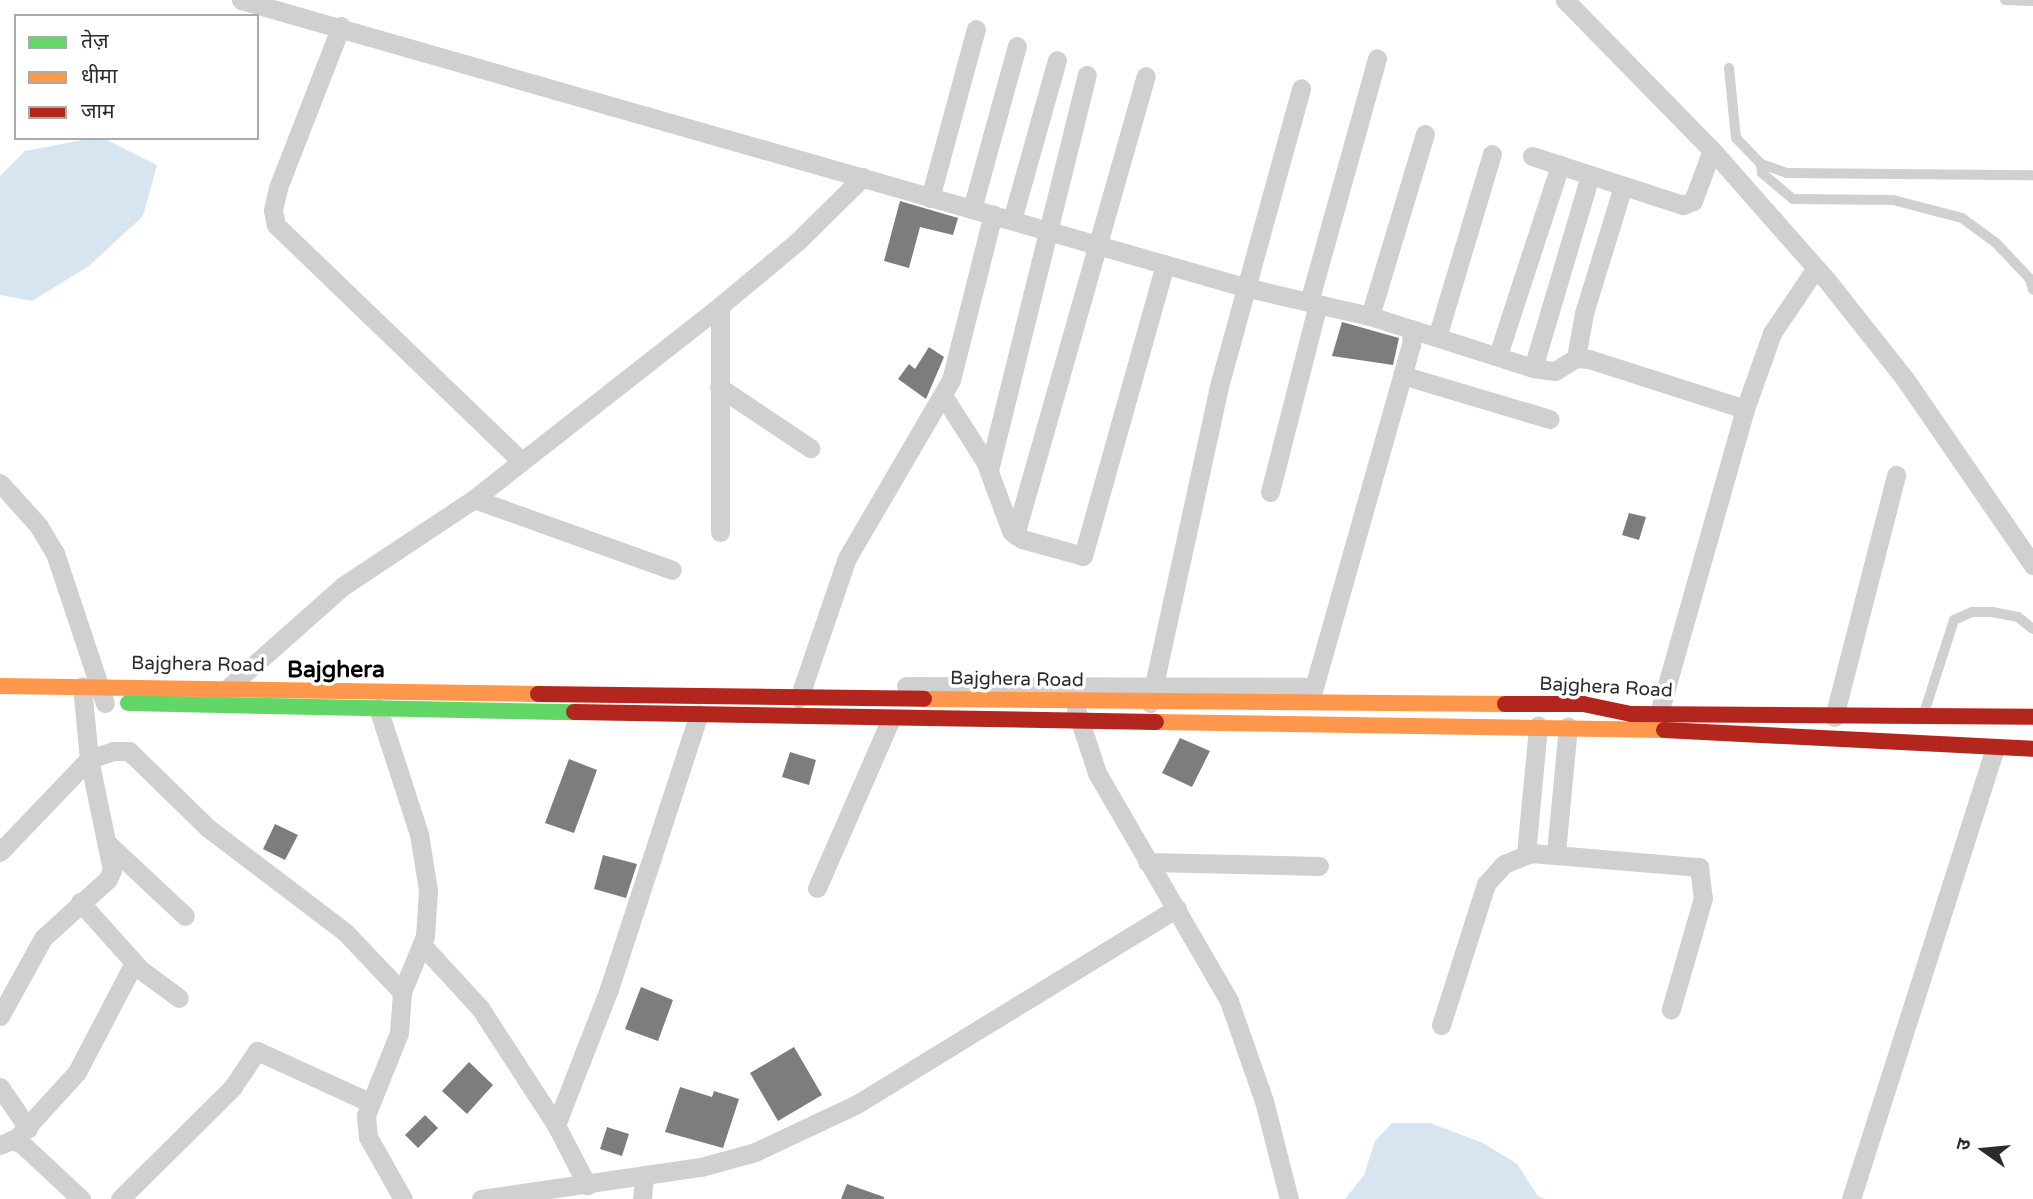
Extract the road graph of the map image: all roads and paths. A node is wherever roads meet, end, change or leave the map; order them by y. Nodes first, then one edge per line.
1 (1565, 0) edge
2 (2005, 0) edge
3 (2033, 1) edge
4 (254, 2) edge
5 (341, 26) junction
6 (976, 29) dead end
7 (1017, 46) dead end
8 (1377, 58) dead end
9 (1057, 60) dead end
10 (1729, 68) dead end
11 (1087, 75) dead end
12 (1146, 76) dead end
13 (1301, 88) dead end
14 (1425, 134) dead end
15 (1712, 150) junction
16 (1492, 154) dead end
17 (1532, 156) dead end
18 (1760, 164) junction
19 (1560, 165) junction
20 (2033, 175) edge
21 (1590, 176) junction
22 (863, 177) junction
23 (1623, 186) junction
24 (930, 198) junction
25 (972, 209) junction
26 (1003, 217) junction
27 (1052, 230) junction
28 (1096, 242) junction
29 (1165, 264) junction
30 (1816, 268) junction
31 (1244, 287) junction
32 (2033, 290) edge
33 (1314, 303) junction
34 (720, 306) junction
35 (1370, 316) junction
36 (1412, 329) junction
37 (1437, 337) junction
38 (1498, 355) junction
39 (1576, 358) junction
40 (1533, 368) junction
41 (1402, 375) junction
42 (719, 387) junction
43 (944, 397) junction
44 (1745, 410) junction
45 (1550, 419) dead end
46 (810, 448) dead end
47 (521, 461) junction
48 (989, 470) junction
49 (1896, 475) dead end
50 (0, 483) edge
51 (1270, 492) dead end
52 (474, 499) junction
53 (720, 532) dead end
54 (1015, 535) junction
55 (2033, 565) edge
56 (672, 570) dead end
57 (2033, 629) edge
58 (0, 685) edge
59 (230, 686) junction
60 (801, 692) junction
61 (93, 694) junction
62 (1152, 694) junction
63 (1311, 696) junction
64 (1073, 702) junction
65 (0, 704) edge
66 (377, 708) junction
67 (1659, 713) junction
68 (699, 714) junction
69 (1834, 717) junction
70 (1923, 717) junction
71 (2033, 717) edge
72 (891, 719) junction
73 (1080, 722) junction
74 (1538, 726) junction
75 (1568, 727) junction
76 (1917, 745) junction
77 (1995, 749) junction
78 (2033, 749) edge
79 (89, 760) junction
80 (105, 841) junction
81 (0, 852) edge
82 (1556, 853) junction
83 (1526, 854) junction
84 (1147, 862) junction
85 (1319, 866) dead end
86 (817, 888) dead end
87 (80, 902) junction
88 (1177, 908) junction
89 (185, 916) dead end
90 (422, 945) junction
91 (134, 963) junction
92 (402, 992) junction
93 (179, 998) dead end
94 (1671, 1009) dead end
95 (0, 1016) edge
96 (1441, 1025) dead end
97 (0, 1087) edge
98 (369, 1102) junction
99 (556, 1125) junction
100 (14, 1138) edge
101 (644, 1177) junction
102 (587, 1185) junction
103 (81, 1199) edge
104 (120, 1199) edge
105 (402, 1199) edge
106 (481, 1199) edge
107 (642, 1199) edge
108 (1289, 1199) edge
109 (1851, 1199) edge

1 - 15 street
2 - 3 lane
4 - 5 street
5 - 22 street
5 - 47 street
6 - 24 street
7 - 25 street
8 - 33 street
9 - 26 street
10 - 18 lane
11 - 27 street
12 - 28 street
13 - 31 street
14 - 35 street
15 - 23 street
15 - 30 street
16 - 37 street
17 - 19 street
18 - 20 lane
18 - 32 lane
19 - 21 street
19 - 38 street
21 - 23 street
21 - 40 street
22 - 24 street
22 - 34 street
23 - 39 street
24 - 25 street
25 - 26 street
26 - 27 street
26 - 43 street
27 - 28 street
27 - 48 street
28 - 29 street
28 - 54 street
29 - 31 street
29 - 54 street
30 - 44 street
30 - 55 street
31 - 33 street
31 - 62 street
33 - 35 street
33 - 51 street
34 - 42 street
34 - 47 street
35 - 36 street
36 - 37 street
36 - 41 street
37 - 38 street
38 - 40 street
39 - 40 street
39 - 44 street
41 - 45 street
41 - 63 street
42 - 46 street
42 - 53 street
43 - 48 street
43 - 60 street
44 - 67 street
47 - 52 street
48 - 54 street
49 - 69 street
50 - 61 street
52 - 56 street
52 - 59 street
57 - 70 lane
58 - 61 main road, Bajghera Road
59 - 60 main road, Bajghera Road
59 - 61 main road, Bajghera Road
60 - 62 street
60 - 64 main road, Bajghera Road
61 - 65 main road, Bajghera Road
61 - 66 main road, Bajghera Road
61 - 79 street
62 - 63 street
62 - 64 main road, Bajghera Road
63 - 67 main road, Bajghera Road
64 - 73 street
66 - 68 main road, Bajghera Road
66 - 90 street
67 - 69 main road, Bajghera Road
68 - 72 main road, Bajghera Road
68 - 99 street
69 - 70 main road, Bajghera Road
70 - 71 main road, Bajghera Road
70 - 76 main road
72 - 73 main road, Bajghera Road
72 - 86 street
73 - 74 main road, Bajghera Road
73 - 84 street
74 - 75 main road, Bajghera Road
74 - 83 street
75 - 76 main road, Bajghera Road
75 - 82 street
76 - 77 main road, Bajghera Road
77 - 78 main road, Bajghera Road
77 - 109 street
79 - 80 street
79 - 81 street
79 - 92 street
80 - 87 street
80 - 89 street
82 - 83 street
82 - 94 street
83 - 96 street
84 - 85 street
84 - 88 street
87 - 91 street
87 - 95 street
88 - 101 street
88 - 108 street
90 - 92 street
90 - 99 street
91 - 93 street
91 - 100 street
92 - 98 street
97 - 100 street
98 - 104 street
98 - 105 street
99 - 102 street
100 - 103 street
101 - 102 street
101 - 107 street
102 - 106 street

